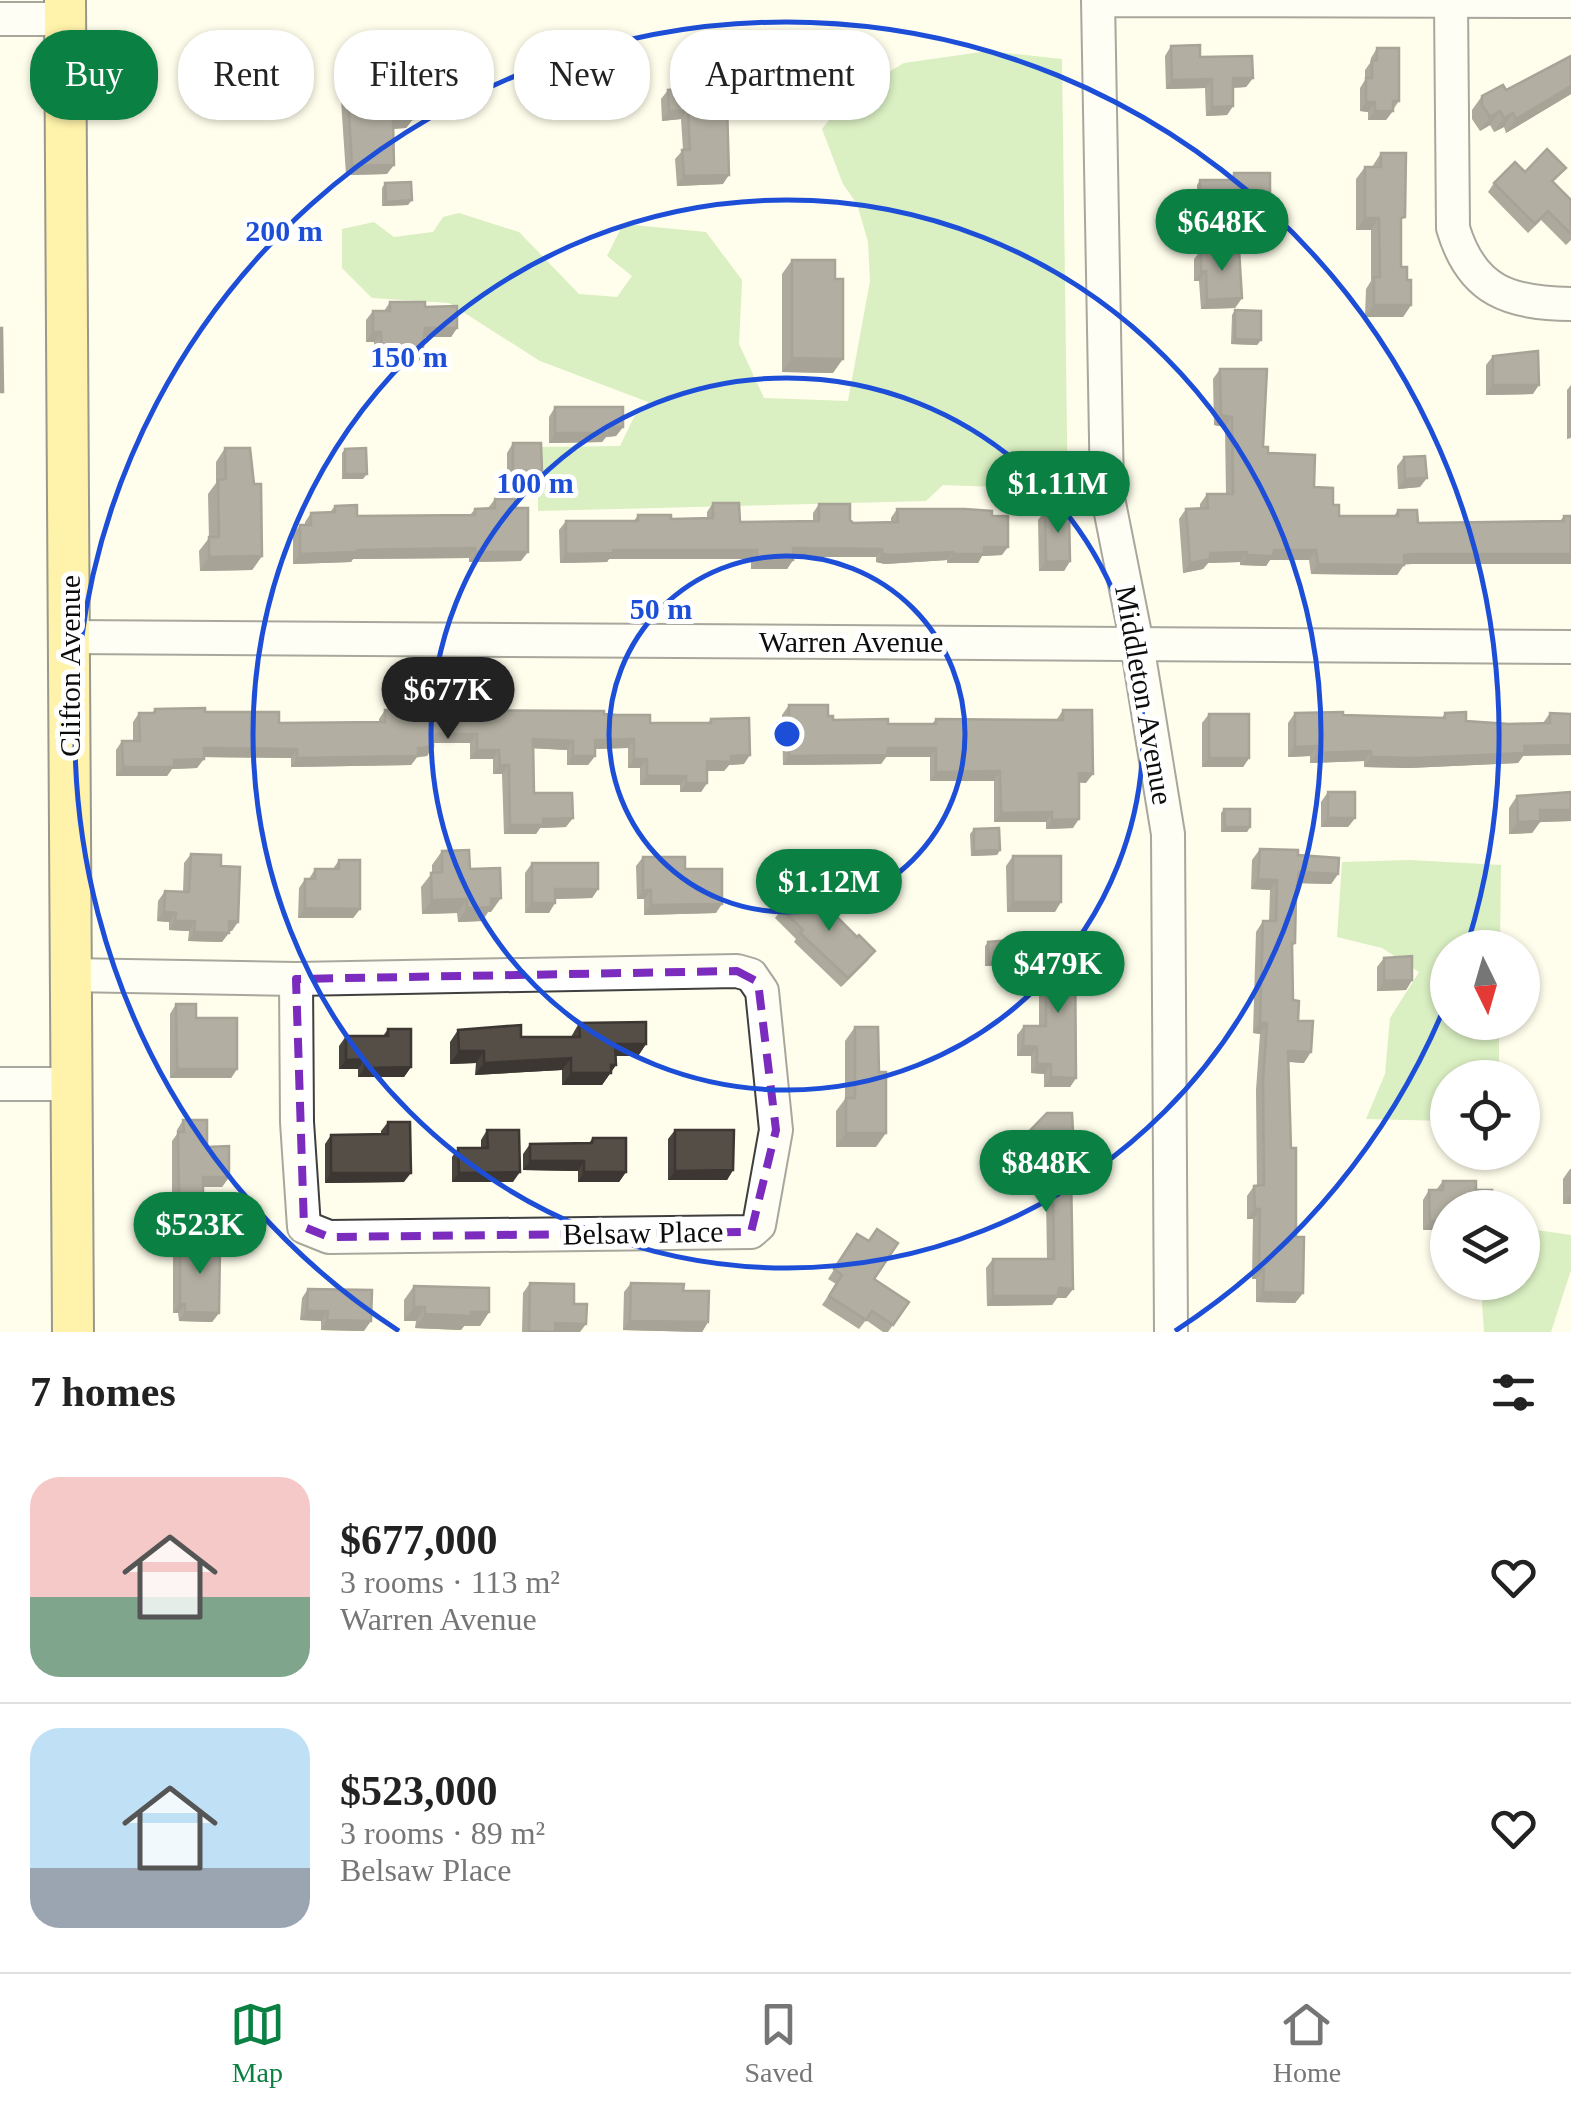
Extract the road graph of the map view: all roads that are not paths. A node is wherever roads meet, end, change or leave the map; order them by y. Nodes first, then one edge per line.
1 (1098, 0) edge
2 (1571, 1) edge
3 (1451, 3) junction
4 (65, 10) edge
5 (0, 19) edge
6 (1571, 304) edge
7 (70, 637) junction
8 (1137, 644) junction
9 (1571, 646) edge
10 (69, 975) junction
11 (296, 979) junction
12 (0, 1084) edge
13 (72, 1084) junction
14 (73, 1332) edge
15 (1171, 1332) edge

1 - 3 street
1 - 8 street, Middleton Avenue
2 - 3 street
3 - 6 street
4 - 5 street
4 - 7 main road, Clifton Avenue
7 - 8 street, Warren Avenue
7 - 10 main road, Clifton Avenue
8 - 9 street, Warren Avenue
8 - 15 street, Middleton Avenue
10 - 11 street, Belsaw Place
10 - 13 main road, Clifton Avenue
11 - 11 street, Belsaw Place
12 - 13 street
13 - 14 main road, Clifton Avenue

